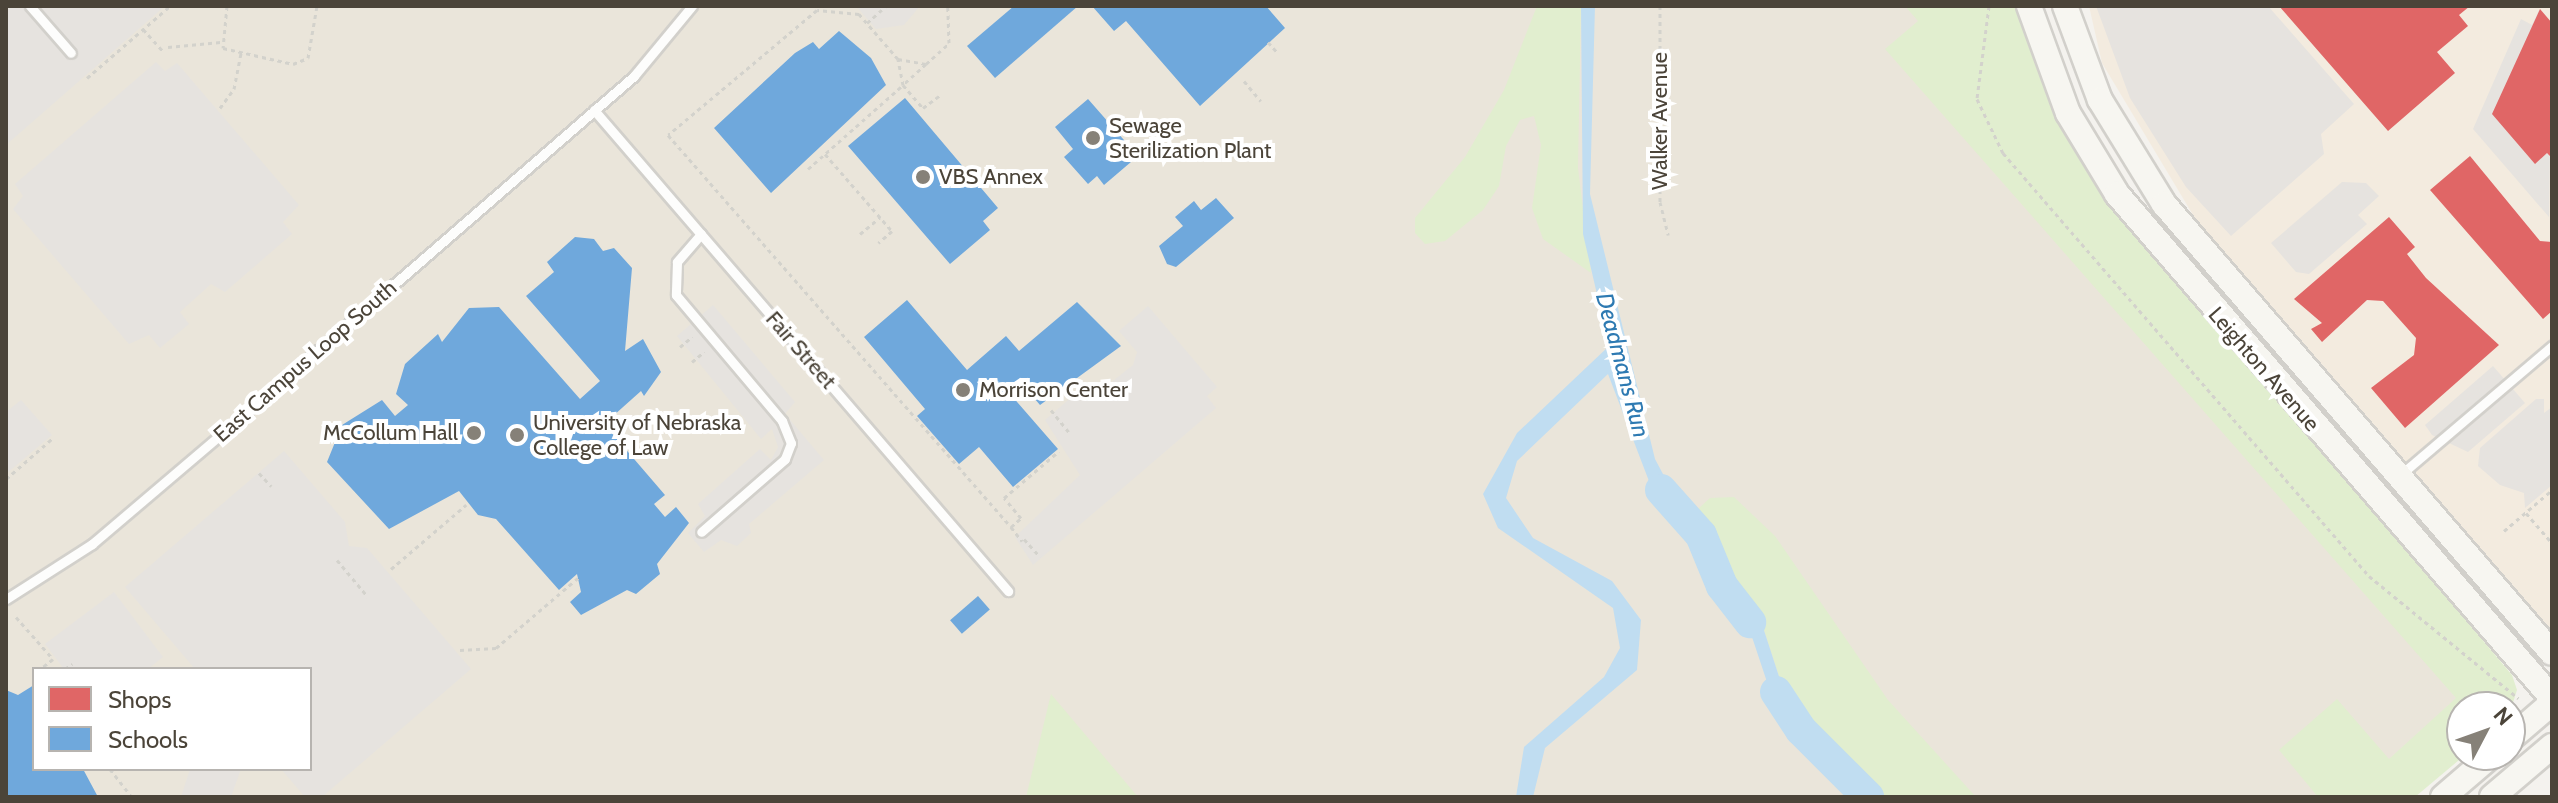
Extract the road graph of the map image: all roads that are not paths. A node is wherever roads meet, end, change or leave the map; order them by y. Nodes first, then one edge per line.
1 (30, 6) edge
2 (692, 6) edge
3 (2029, 6) edge
4 (2065, 6) edge
5 (71, 53) dead end
6 (594, 110) junction
7 (701, 234) junction
8 (2552, 346) edge
9 (2399, 476) junction
10 (701, 532) dead end
11 (1008, 591) dead end
12 (6, 599) edge
13 (2552, 653) edge
14 (2552, 700) edge
15 (2526, 724) edge
16 (2552, 746) edge
17 (2473, 771) edge
18 (2443, 797) edge
19 (2492, 797) edge

1 - 5 lane
2 - 6 lane, East Campus Loop South
3 - 14 main road, Leighton Avenue
4 - 9 main road, Leighton Avenue
6 - 7 lane, Fair Street
6 - 12 lane, East Campus Loop South
7 - 10 lane
7 - 11 lane, Fair Street
8 - 9 lane
9 - 13 main road, Leighton Avenue
14 - 15 main road
16 - 19 main road
17 - 18 main road

